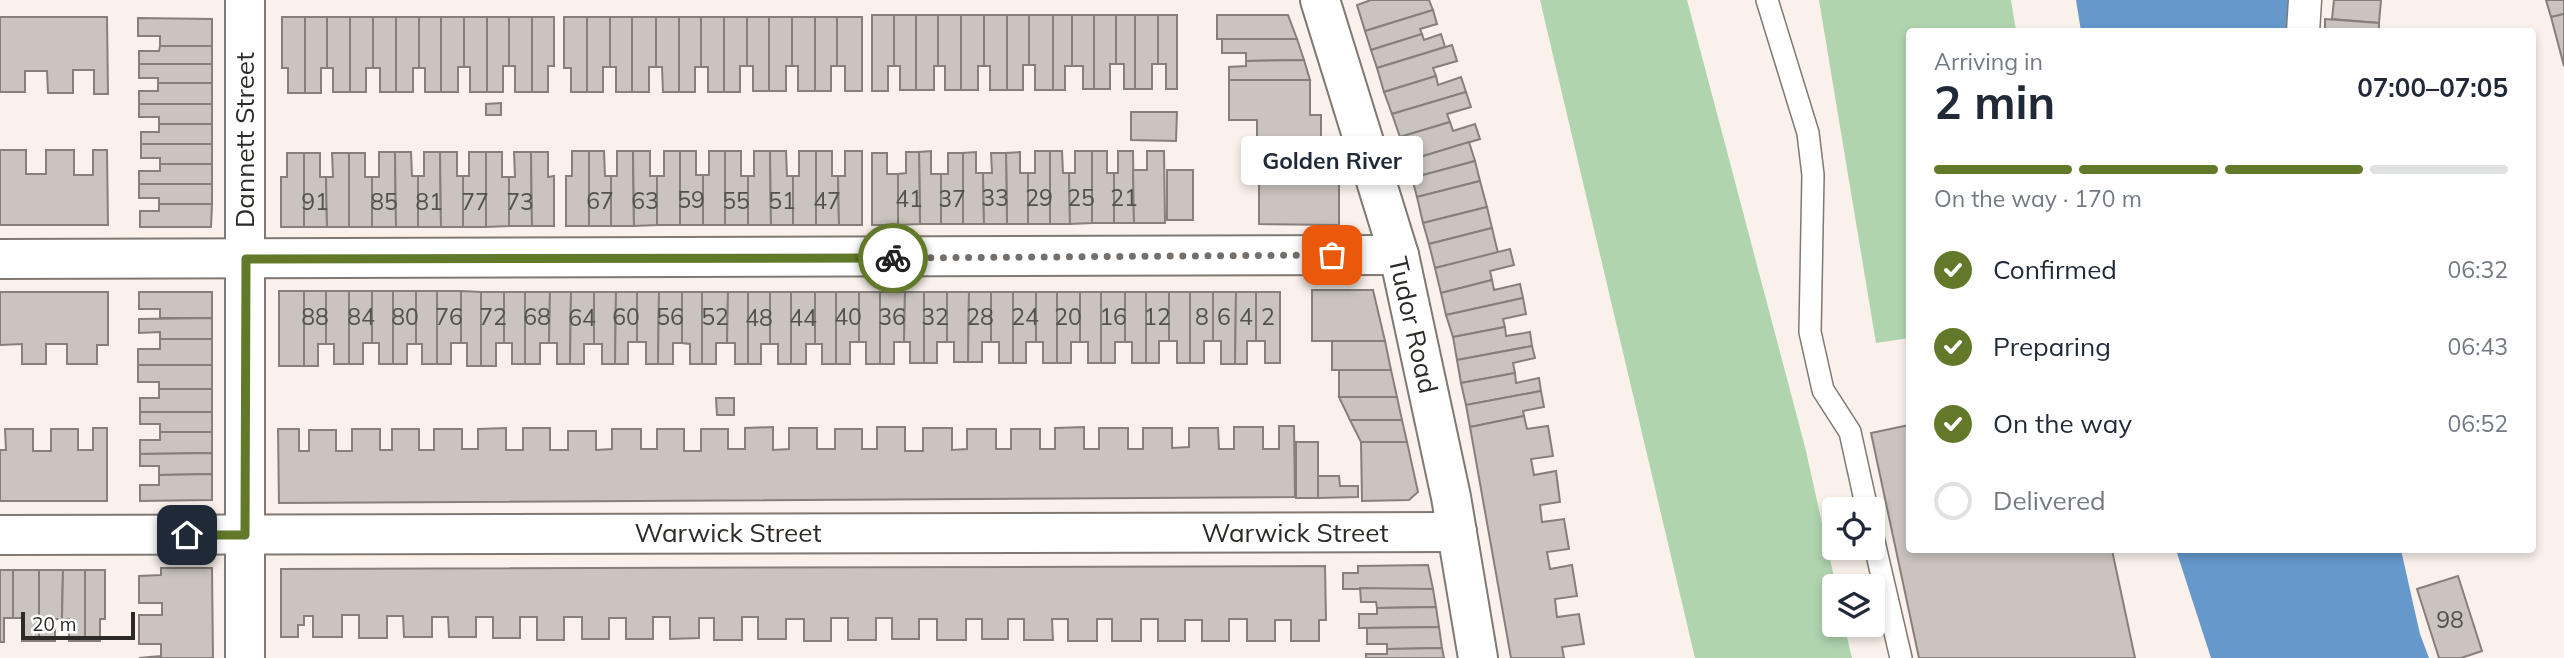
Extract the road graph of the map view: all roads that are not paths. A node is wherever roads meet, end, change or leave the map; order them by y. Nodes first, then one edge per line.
1 (245, 0) edge
2 (1320, 0) edge
3 (1767, 0) edge
4 (2305, 0) edge
5 (2303, 28) edge
6 (1399, 255) junction
7 (0, 259) edge
8 (246, 259) junction
9 (1864, 497) edge
10 (1457, 532) junction
11 (0, 535) edge
12 (245, 535) junction
13 (1878, 560) edge
14 (245, 658) edge
15 (1478, 658) edge
16 (1901, 658) edge

1 - 8 street, Dannett Street
2 - 6 street, Tudor Road
3 - 9 lane
4 - 5 street
6 - 8 street
6 - 10 street, Tudor Road
7 - 8 street
8 - 12 street, Dannett Street
10 - 12 street, Warwick Street
10 - 15 street, Tudor Road
11 - 12 street, Warwick Street
12 - 14 street, Dannett Street
13 - 16 lane

